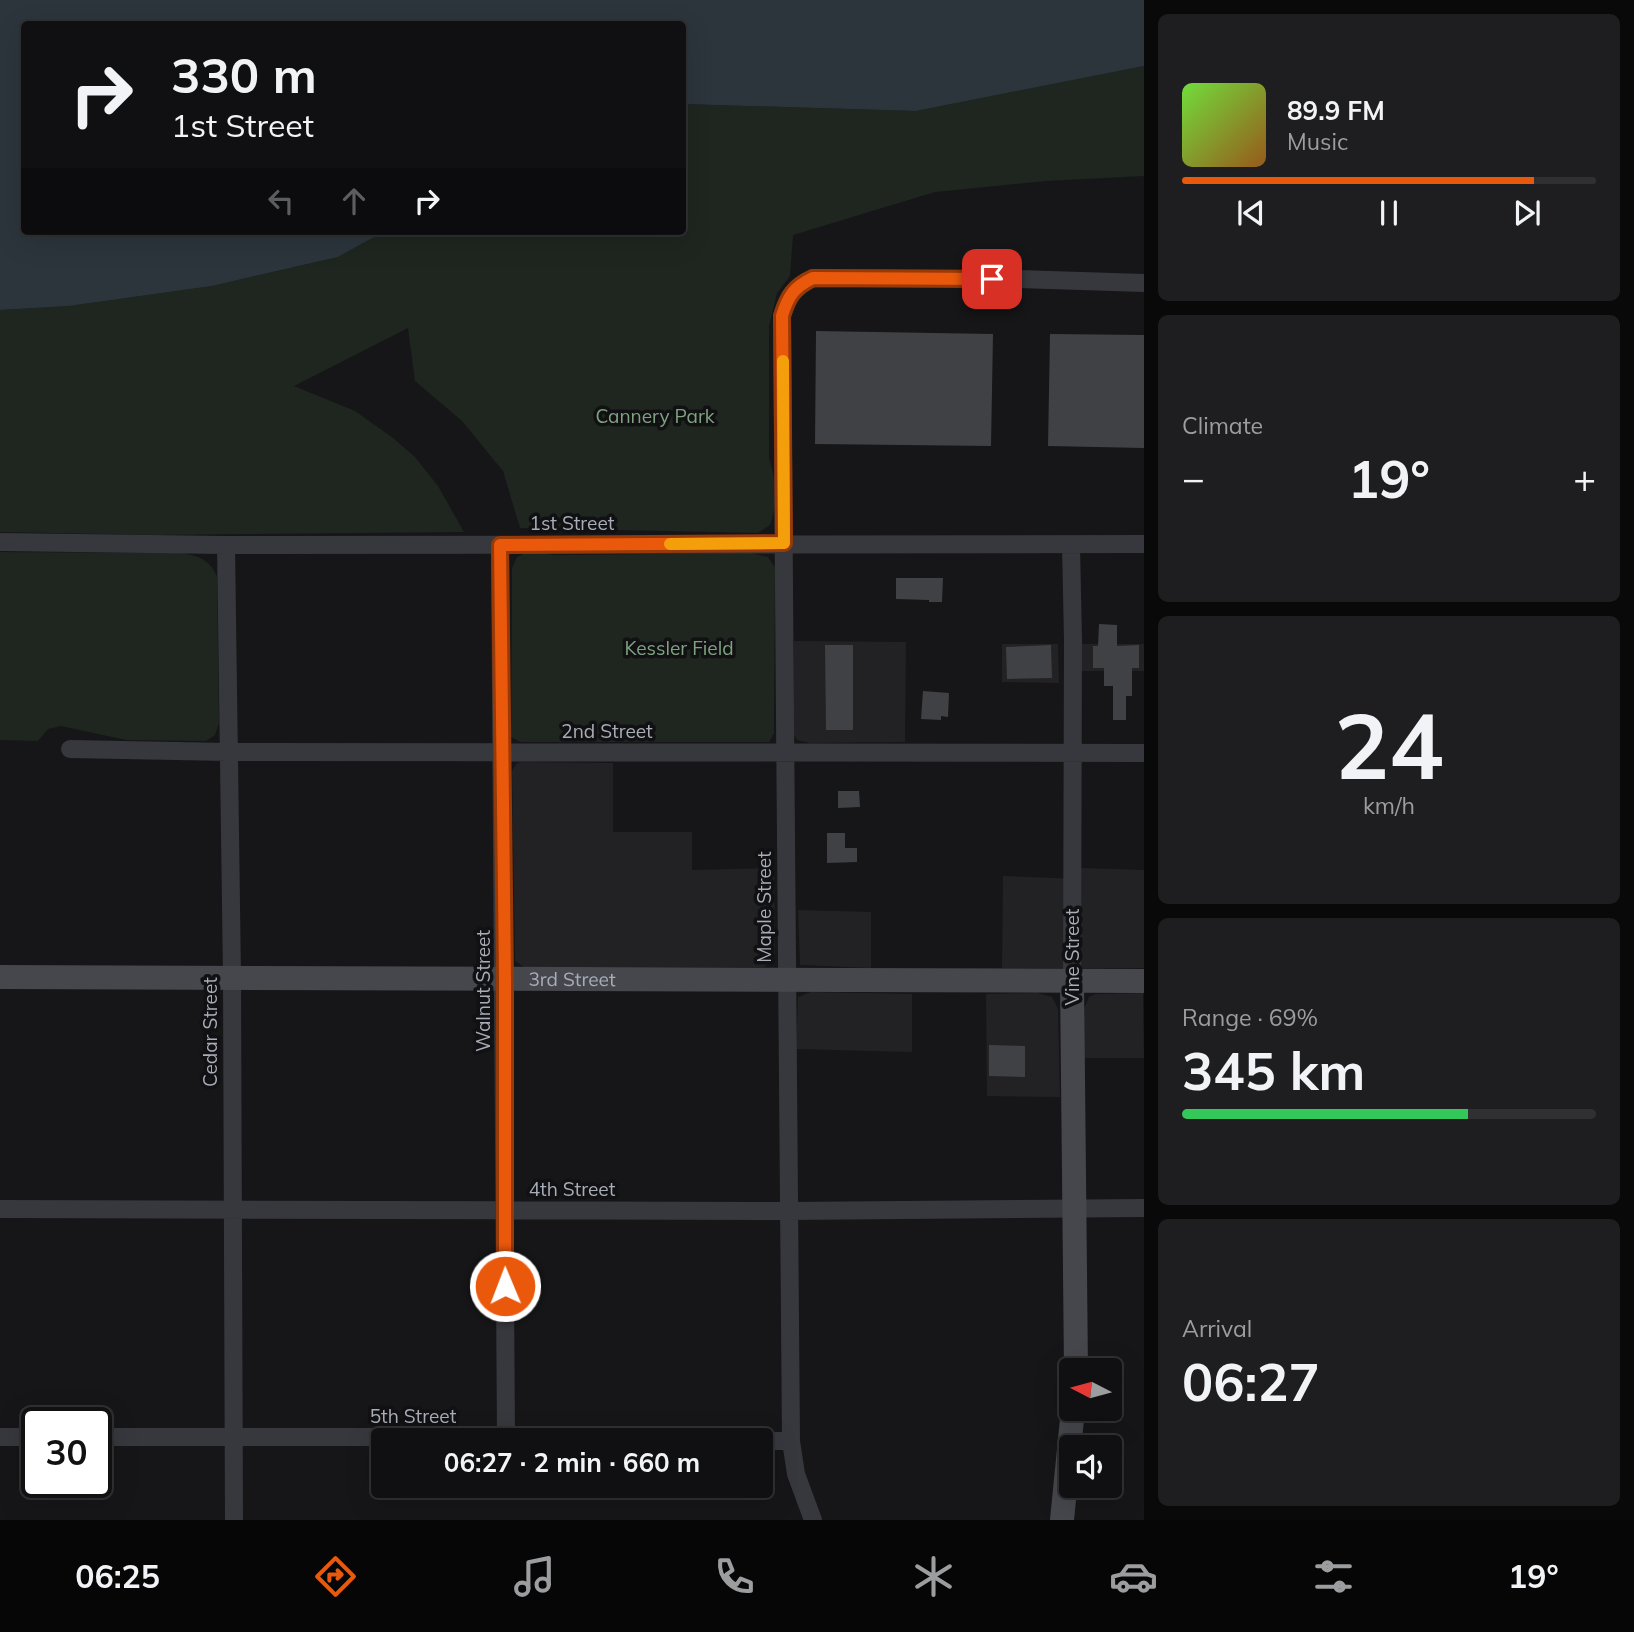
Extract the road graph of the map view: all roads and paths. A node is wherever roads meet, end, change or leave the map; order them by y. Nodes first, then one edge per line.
1 (1144, 283) edge
2 (0, 542) edge
3 (784, 543) junction
4 (1144, 544) edge
5 (226, 545) junction
6 (500, 545) junction
7 (1071, 545) junction
8 (70, 749) dead end
9 (502, 751) junction
10 (228, 752) junction
11 (785, 753) junction
12 (1073, 753) junction
13 (1144, 753) edge
14 (0, 977) edge
15 (232, 977) junction
16 (505, 980) junction
17 (785, 981) junction
18 (1144, 981) edge
19 (1072, 982) junction
20 (1144, 1208) edge
21 (0, 1209) edge
22 (1074, 1209) junction
23 (504, 1210) junction
24 (231, 1211) junction
25 (788, 1211) junction
26 (1076, 1358) edge
27 (1072, 1421) edge
28 (506, 1428) edge
29 (0, 1437) edge
30 (21, 1437) edge
31 (112, 1437) edge
32 (234, 1437) junction
33 (371, 1437) edge
34 (773, 1441) edge
35 (791, 1441) junction
36 (234, 1520) edge
37 (813, 1520) edge
38 (1062, 1520) edge

1 - 3 street, Maple Street
2 - 5 street, 1st Street
3 - 6 street, 1st Street
3 - 7 street, 1st Street
3 - 11 street, Maple Street
4 - 7 street, 1st Street
5 - 6 street, 1st Street
5 - 10 street, Cedar Street
6 - 9 street, Walnut Street
7 - 12 street, Vine Street
8 - 10 street, 2nd Street
9 - 10 street, 2nd Street
9 - 11 street, 2nd Street
9 - 16 street, Walnut Street
10 - 15 street, Cedar Street
11 - 12 street, 2nd Street
11 - 17 street, Maple Street
12 - 13 street, 2nd Street
12 - 19 street, Vine Street
14 - 15 main road, 3rd Street
15 - 16 main road, 3rd Street
15 - 24 street, Cedar Street
16 - 17 main road, 3rd Street
16 - 23 street, Walnut Street
17 - 19 main road, 3rd Street
17 - 25 street, Maple Street
18 - 19 main road, 3rd Street
19 - 22 main road, Vine Street
20 - 22 street, 4th Street
21 - 24 street, 4th Street
22 - 25 street, 4th Street
22 - 26 main road, Vine Street
23 - 24 street, 4th Street
23 - 25 street, 4th Street
23 - 28 street, Walnut Street
24 - 32 street, Cedar Street
25 - 35 street, Maple Street
27 - 38 main road
29 - 30 street
31 - 32 street, 5th Street
32 - 33 street, 5th Street
32 - 36 street, Cedar Street
34 - 35 street
35 - 37 street, Maple Street

